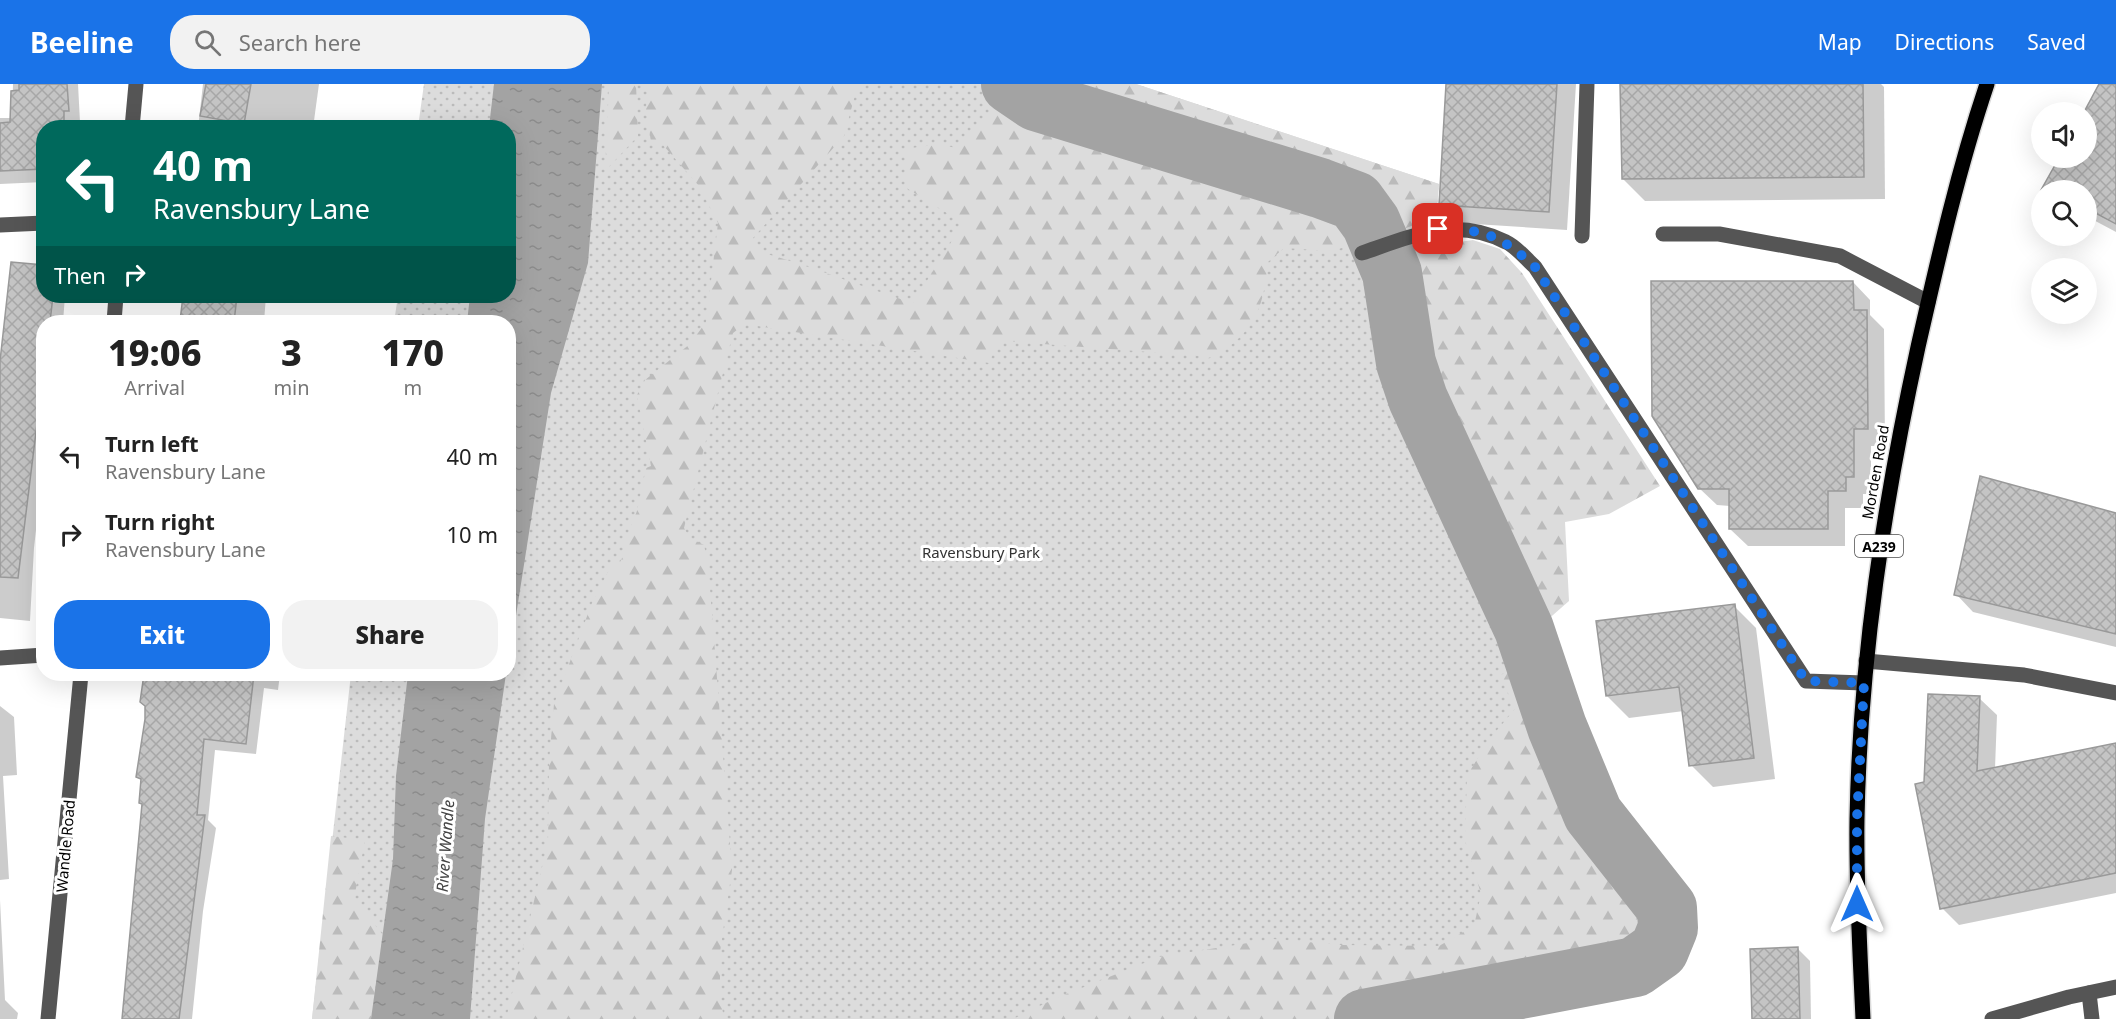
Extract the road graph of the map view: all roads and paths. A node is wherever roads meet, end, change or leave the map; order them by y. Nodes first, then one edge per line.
1 (136, 84) edge
2 (1587, 84) edge
3 (1987, 84) edge
4 (133, 120) edge
5 (36, 223) edge
6 (0, 225) edge
7 (1663, 234) dead end
8 (1582, 236) dead end
9 (1362, 253) dead end
10 (1928, 303) junction
11 (36, 656) edge
12 (0, 658) edge
13 (1866, 661) junction
14 (80, 681) edge
15 (1864, 683) junction
16 (2116, 693) edge
17 (2116, 987) edge
18 (2089, 993) junction
19 (48, 1019) edge
20 (1863, 1019) edge
21 (1992, 1019) edge
22 (2092, 1019) edge

1 - 4 street
2 - 8 street
3 - 10 main road, Morden Road / A239
5 - 6 street
7 - 10 street
9 - 15 street
10 - 13 main road, Morden Road / A239
11 - 12 street
13 - 15 main road, Morden Road / A239
13 - 16 street
14 - 19 street, Wandle Road
15 - 20 main road, Morden Road / A239
17 - 18 street
18 - 21 street
18 - 22 street

